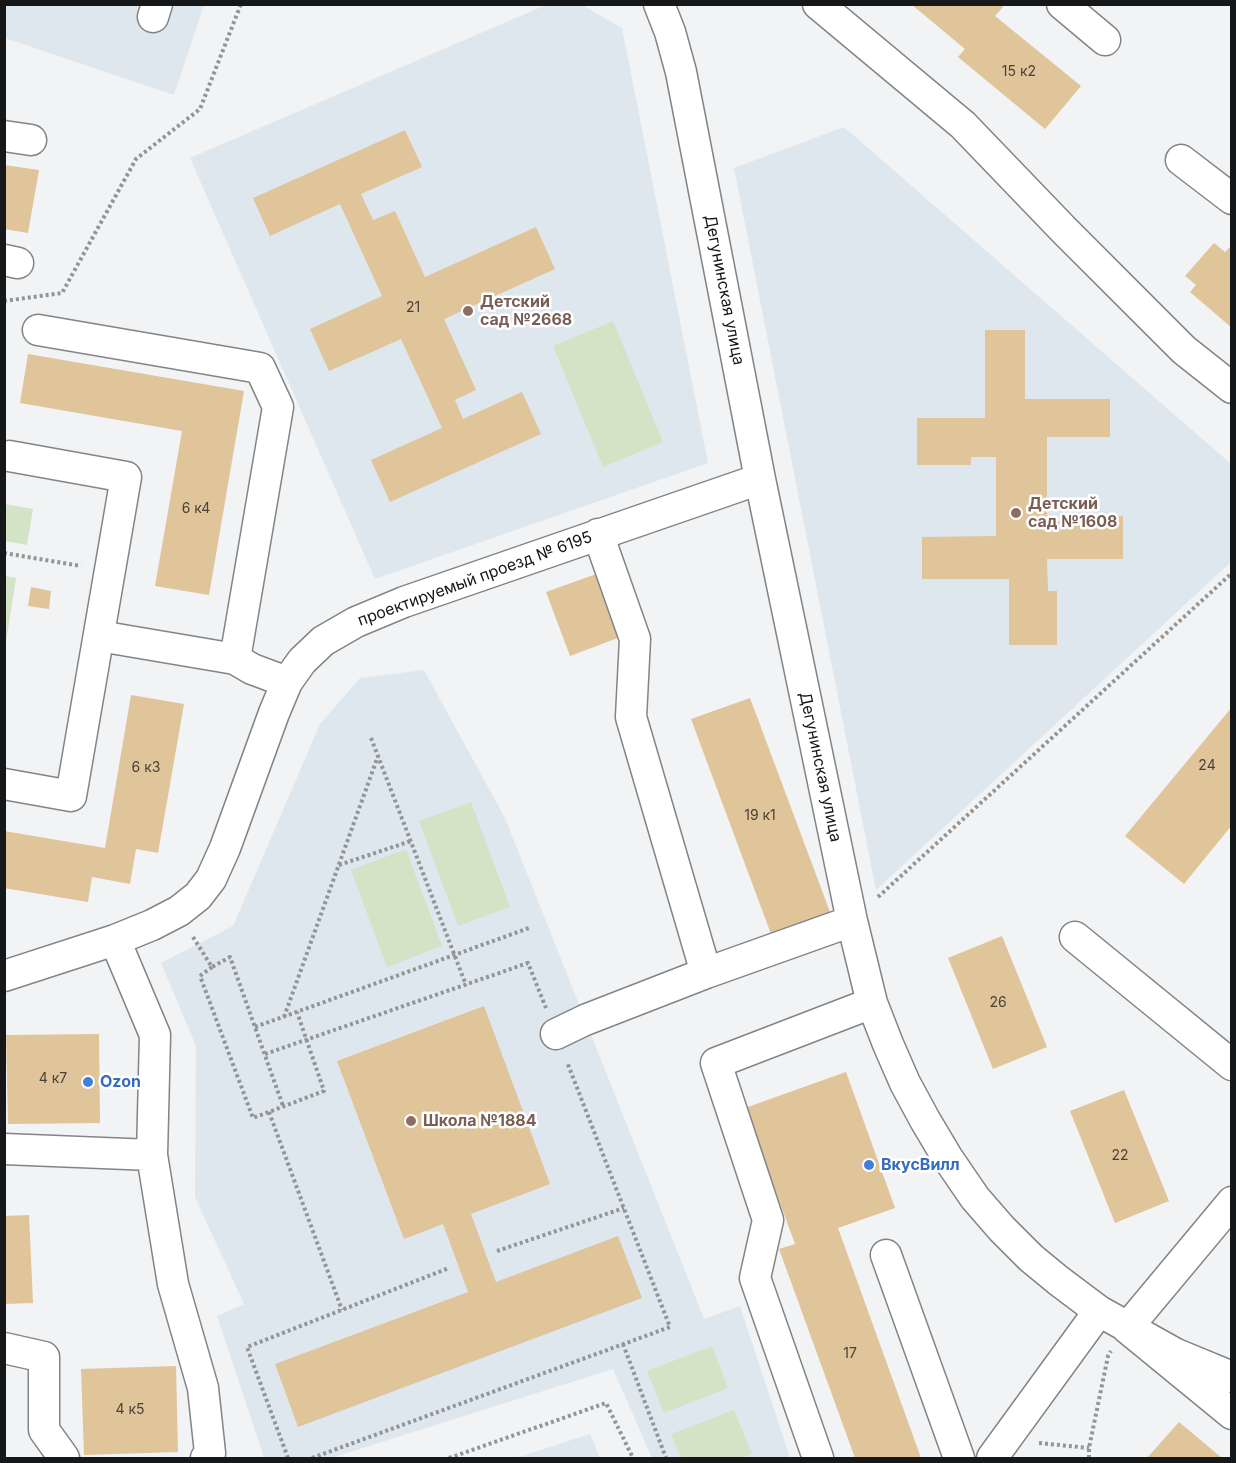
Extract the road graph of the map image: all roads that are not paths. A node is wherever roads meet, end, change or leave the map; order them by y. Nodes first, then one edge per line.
1 (659, 4) edge
2 (818, 4) edge
3 (1062, 4) edge
4 (1105, 40) dead end
5 (1181, 160) dead end
6 (1232, 199) edge
7 (38, 330) dead end
8 (1232, 388) edge
9 (9, 456) dead end
10 (760, 478) junction
11 (598, 534) junction
12 (99, 636) junction
13 (235, 659) junction
14 (287, 682) junction
15 (4, 784) edge
16 (852, 921) junction
17 (1075, 937) dead end
18 (115, 940) junction
19 (706, 974) junction
20 (4, 976) edge
21 (872, 1003) junction
22 (556, 1034) road end
23 (1232, 1065) edge
24 (4, 1149) edge
25 (152, 1155) junction
26 (1232, 1202) edge
27 (886, 1255) dead end
28 (1099, 1311) junction
29 (1127, 1328) junction
30 (4, 1348) edge
31 (1232, 1377) edge
32 (1232, 1414) edge
33 (999, 1449) edge
34 (64, 1458) edge
35 (206, 1458) edge
36 (818, 1458) edge
37 (959, 1458) edge

1 - 10 street, Дегунинская улица
2 - 8 street
3 - 4 street
5 - 6 street
7 - 13 street
9 - 12 street
10 - 11 street, проектируемый проезд № 6195
10 - 16 street, Дегунинская улица
11 - 14 street, проектируемый проезд № 6195
11 - 19 street
12 - 13 street
12 - 15 street
13 - 14 street
14 - 18 street, проектируемый проезд № 6195
16 - 19 street
16 - 21 street, Дегунинская улица
17 - 23 street
18 - 20 street, проектируемый проезд № 6195
18 - 25 street
19 - 22 street
21 - 28 street, Дегунинская улица
21 - 36 street
24 - 25 street
25 - 35 street
26 - 29 street
27 - 37 street
28 - 29 street, Дегунинская улица
28 - 33 street
29 - 31 street, Дегунинская улица
29 - 32 street
30 - 34 street

